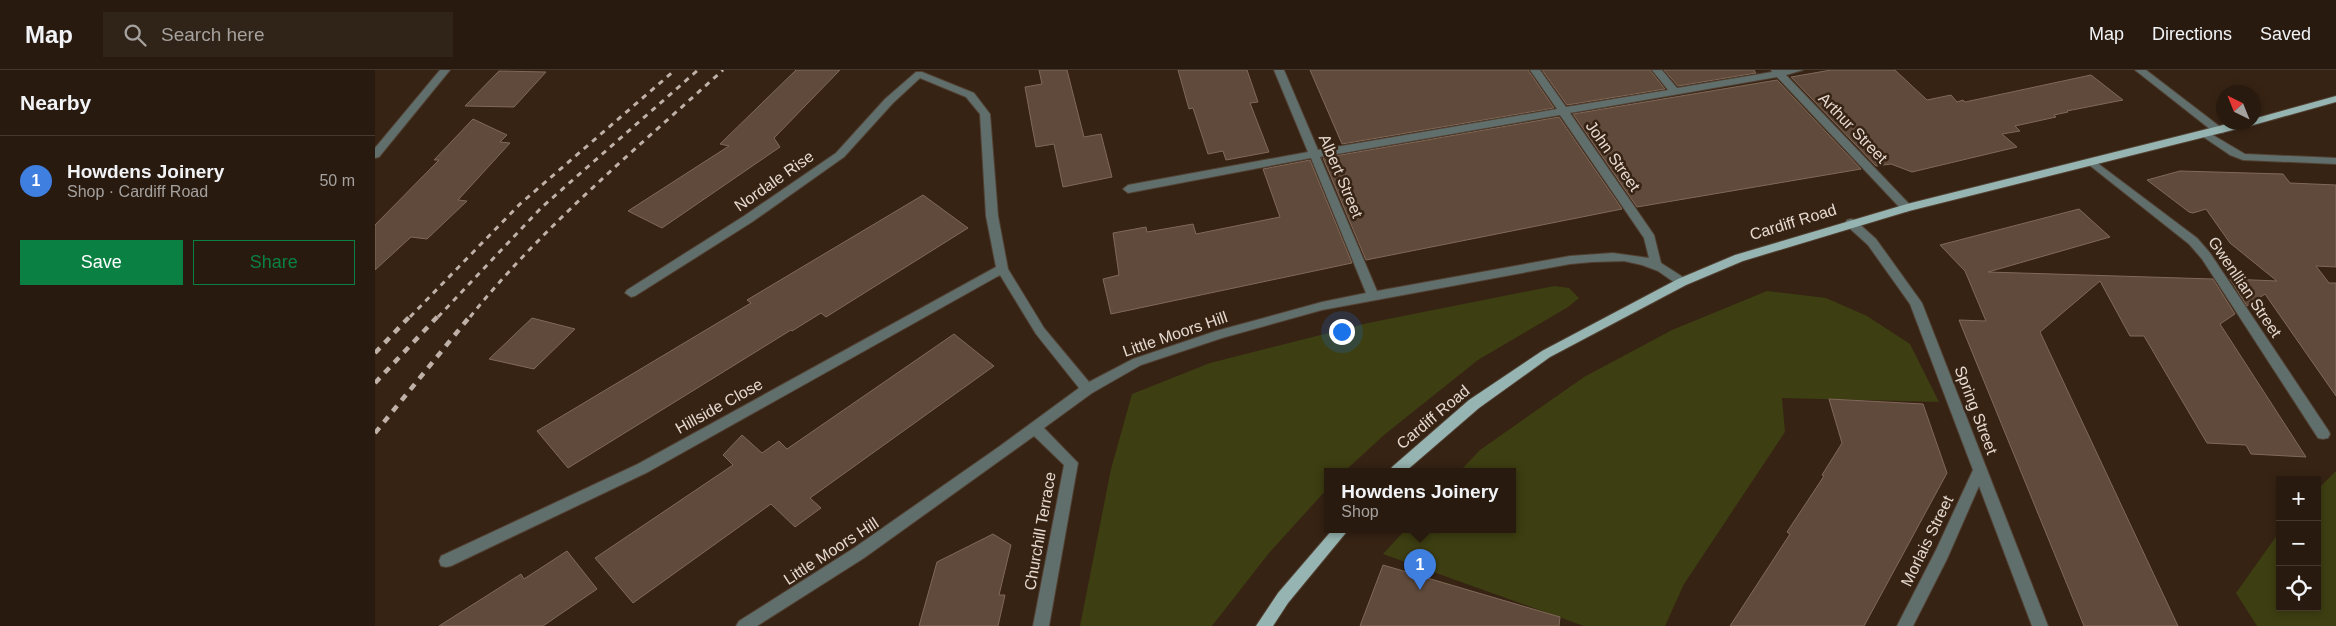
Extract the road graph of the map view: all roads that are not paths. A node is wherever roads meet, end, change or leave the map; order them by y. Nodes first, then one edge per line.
1 (445, 70) edge
2 (1279, 70) edge
3 (1535, 70) edge
4 (1657, 70) edge
5 (1798, 70) edge
6 (2140, 70) edge
7 (1777, 72) edge
8 (1674, 91) junction
9 (2336, 98) edge
10 (1561, 110) junction
11 (2261, 119) edge
12 (2223, 130) edge
13 (2219, 131) junction
14 (2206, 134) junction
15 (1313, 154) junction
16 (375, 156) edge
17 (2336, 161) edge
18 (2092, 162) junction
19 (1128, 189) dead end
20 (1907, 208) junction
21 (1851, 222) junction
22 (1656, 265) junction
23 (1002, 269) junction
24 (1682, 282) junction
25 (631, 294) dead end
26 (1373, 295) junction
27 (1087, 389) junction
28 (1035, 428) junction
29 (2323, 434) dead end
30 (1400, 468) edge
31 (1980, 470) junction
32 (1339, 533) edge
33 (446, 560) dead end
34 (744, 626) edge
35 (1041, 626) edge
36 (1264, 626) edge
37 (1905, 626) edge
38 (2040, 626) edge

1 - 16 street
2 - 15 street, Albert Street
3 - 10 street, John Street
4 - 8 street
5 - 7 street
6 - 13 street
7 - 8 street
7 - 20 street, Arthur Street
8 - 10 street
9 - 11 main road, Cardiff Road
10 - 15 street
10 - 22 street, John Street
12 - 13 main road, Cardiff Road
13 - 14 main road, Cardiff Road
14 - 17 street
14 - 18 main road, Cardiff Road
15 - 19 street
15 - 26 street, Albert Street
18 - 20 main road, Cardiff Road
18 - 29 street, Gwenllian Street
20 - 21 main road, Cardiff Road
21 - 24 main road, Cardiff Road
21 - 31 street, Spring Street
22 - 24 street, Little Moors Hill
22 - 26 street, Little Moors Hill
23 - 25 street, Nordale Rise
23 - 27 street
23 - 33 street, Hillside Close
24 - 30 main road, Cardiff Road
26 - 27 street, Little Moors Hill
27 - 28 street, Little Moors Hill
28 - 34 street, Little Moors Hill
28 - 35 street, Churchill Terrace
31 - 37 street, Morlais Street
31 - 38 street, Spring Street
32 - 36 main road

